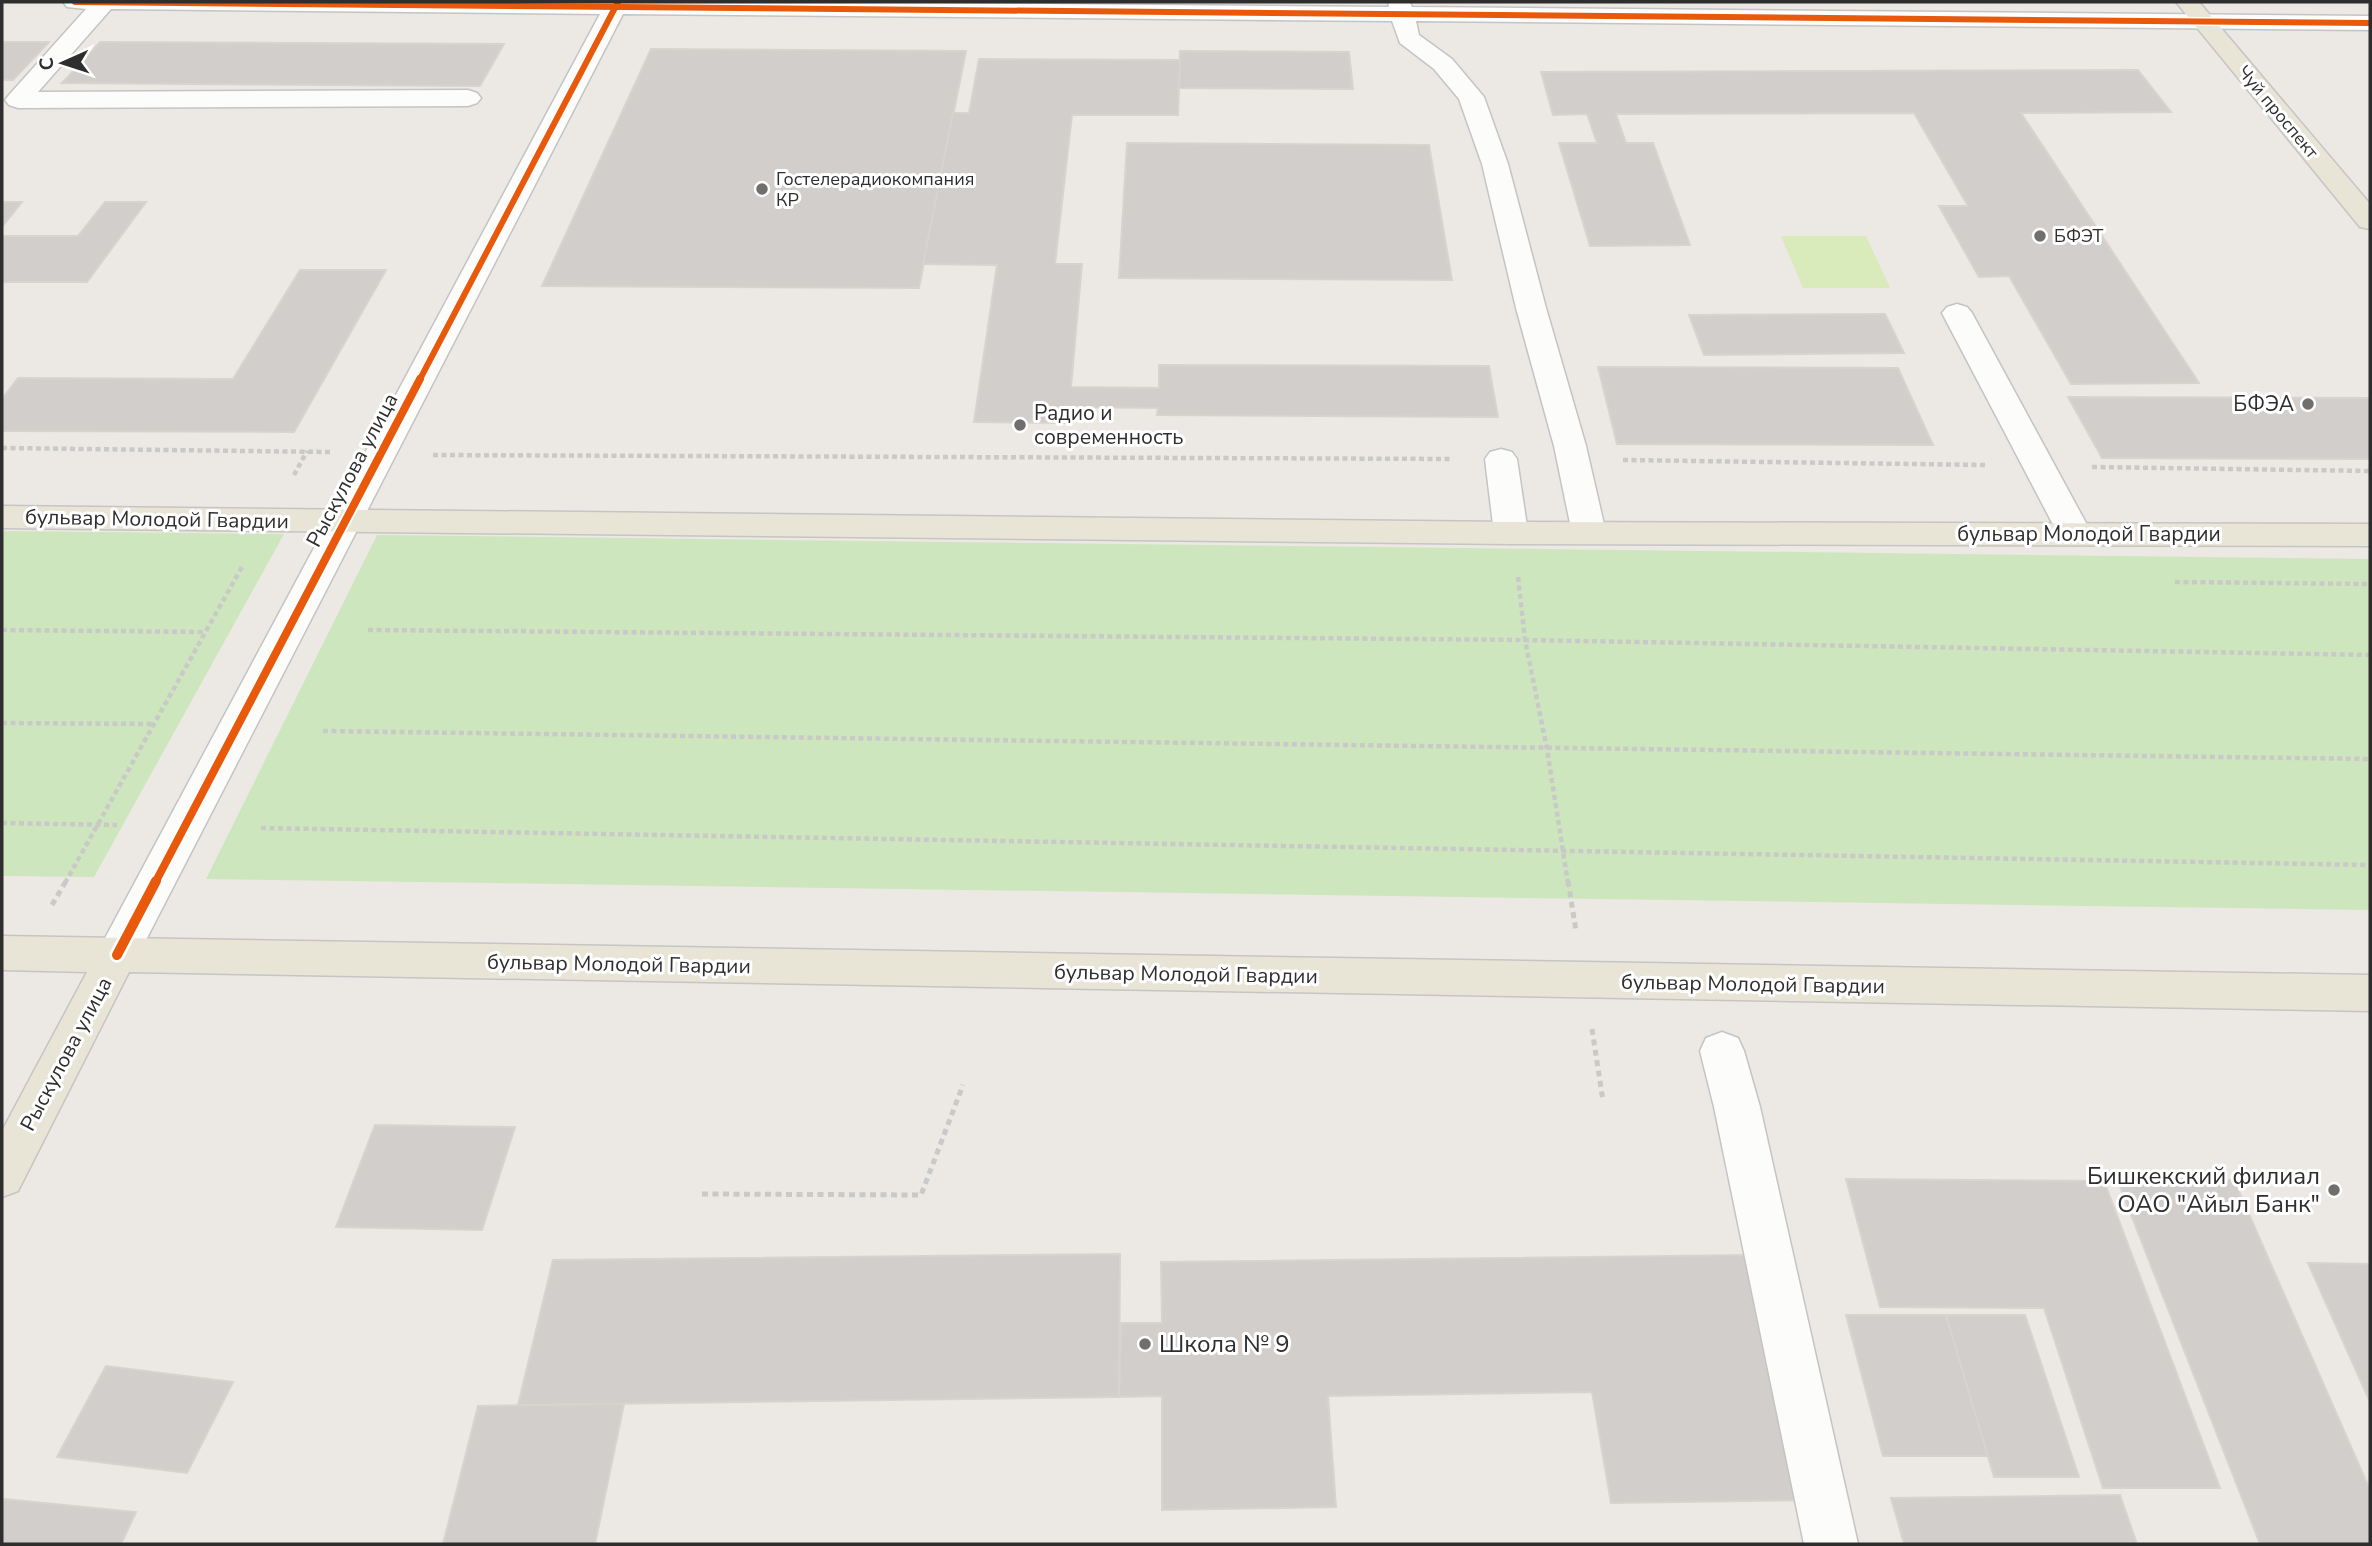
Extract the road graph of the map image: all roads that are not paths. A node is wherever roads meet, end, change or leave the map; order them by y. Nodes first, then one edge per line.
1 (75, 2) edge
2 (105, 2) edge
3 (617, 4) edge
4 (1019, 6) edge
5 (1325, 7) edge
6 (1401, 7) edge
7 (1700, 9) edge
8 (2195, 12) edge
9 (2370, 23) edge
10 (468, 98) dead end
11 (2370, 221) edge
12 (1957, 313) dead end
13 (1501, 459) road end
14 (2, 517) edge
15 (345, 521) junction
16 (1511, 533) junction
17 (1589, 533) junction
18 (2076, 534) junction
19 (2370, 535) edge
20 (13, 953) edge
21 (117, 955) junction
22 (2370, 993) edge
23 (1722, 1051) dead end
24 (2, 1176) edge
25 (1831, 1544) edge

1 - 2 street
2 - 3 street
2 - 10 street
3 - 4 street
3 - 15 street, Рыскулова улица
4 - 5 street
5 - 6 street
6 - 7 street
6 - 17 street
7 - 8 street
8 - 9 street
8 - 11 main road, Чуй проспект
12 - 18 street
13 - 16 street
14 - 15 main road, бульвар Молодой Гвардии
15 - 16 main road, бульвар Молодой Гвардии
15 - 21 street, Рыскулова улица
16 - 17 main road, бульвар Молодой Гвардии
17 - 18 main road, бульвар Молодой Гвардии
18 - 19 main road, бульвар Молодой Гвардии
20 - 21 main road, бульвар Молодой Гвардии
21 - 22 main road, бульвар Молодой Гвардии
21 - 24 main road, Рыскулова улица
23 - 25 street

